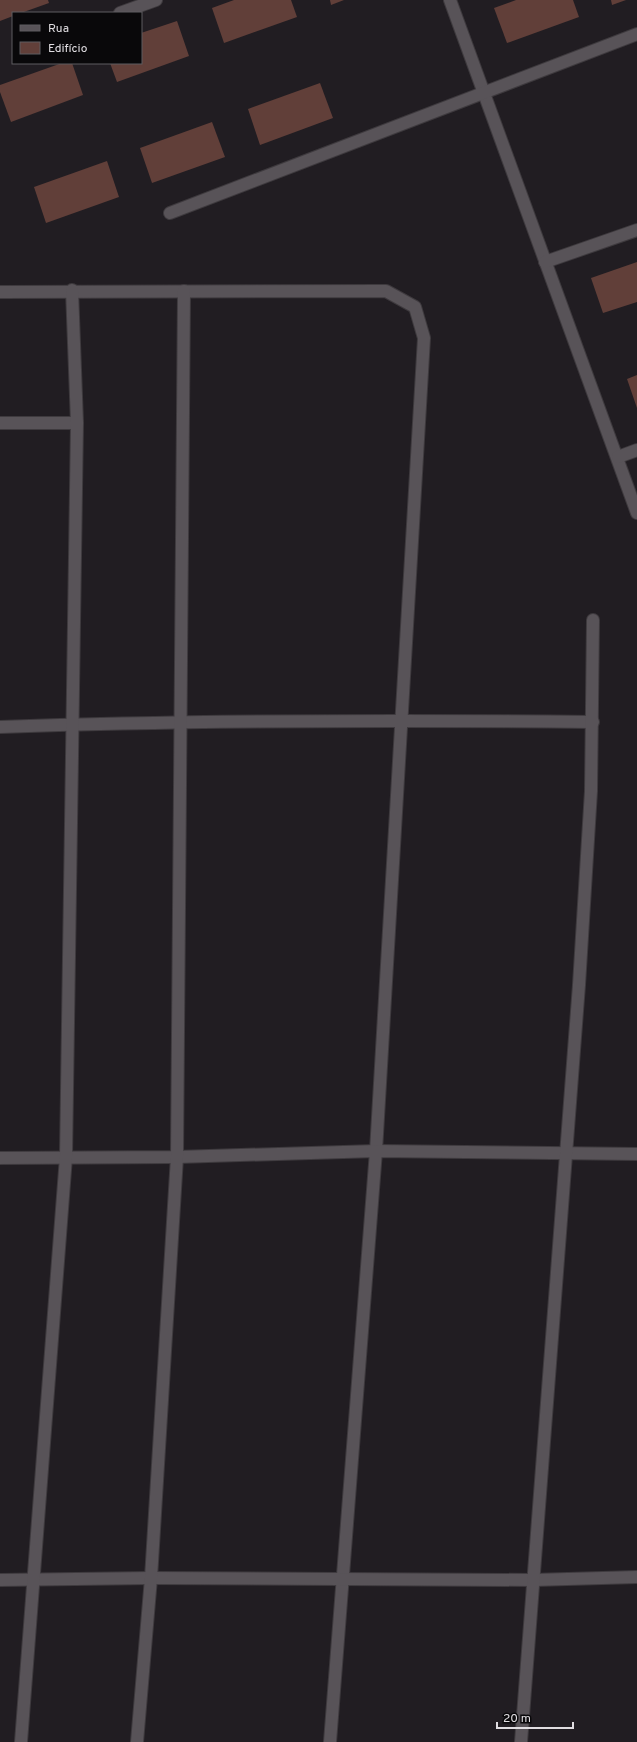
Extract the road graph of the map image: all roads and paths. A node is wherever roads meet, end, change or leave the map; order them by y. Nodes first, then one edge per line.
1 (156, 0) edge
2 (450, 0) edge
3 (123, 12) edge
4 (637, 34) edge
5 (483, 92) junction
6 (170, 213) dead end
7 (637, 230) edge
8 (545, 262) junction
9 (72, 290) junction
10 (184, 291) junction
11 (0, 292) edge
12 (0, 422) edge
13 (77, 423) junction
14 (637, 450) edge
15 (618, 457) junction
16 (637, 513) edge
17 (593, 620) dead end
18 (402, 720) junction
19 (593, 722) junction
20 (182, 723) junction
21 (72, 724) junction
22 (0, 727) edge
23 (376, 1151) junction
24 (567, 1153) junction
25 (637, 1154) edge
26 (66, 1157) junction
27 (177, 1157) junction
28 (0, 1158) edge
29 (637, 1577) edge
30 (151, 1578) junction
31 (341, 1579) junction
32 (0, 1580) edge
33 (33, 1580) junction
34 (533, 1580) junction
35 (21, 1742) edge
36 (137, 1742) edge
37 (330, 1742) edge
38 (521, 1742) edge

1 - 3 street
2 - 5 street
4 - 5 street
5 - 6 street
5 - 8 street
7 - 8 street
8 - 15 street
9 - 10 street
9 - 11 street
9 - 13 street
10 - 18 street
10 - 20 street
12 - 13 street
13 - 21 street
14 - 15 street
15 - 16 street
17 - 19 street
18 - 19 street
18 - 20 street
18 - 23 street
19 - 24 street
20 - 21 street
20 - 27 street
21 - 22 street
21 - 26 street
23 - 24 street
23 - 27 street
23 - 31 street
24 - 25 street
24 - 34 street
26 - 27 street
26 - 28 street
26 - 33 street
27 - 30 street
29 - 34 street
30 - 31 street
30 - 33 street
30 - 36 street
31 - 34 street
31 - 37 street
32 - 33 street
33 - 35 street
34 - 38 street

